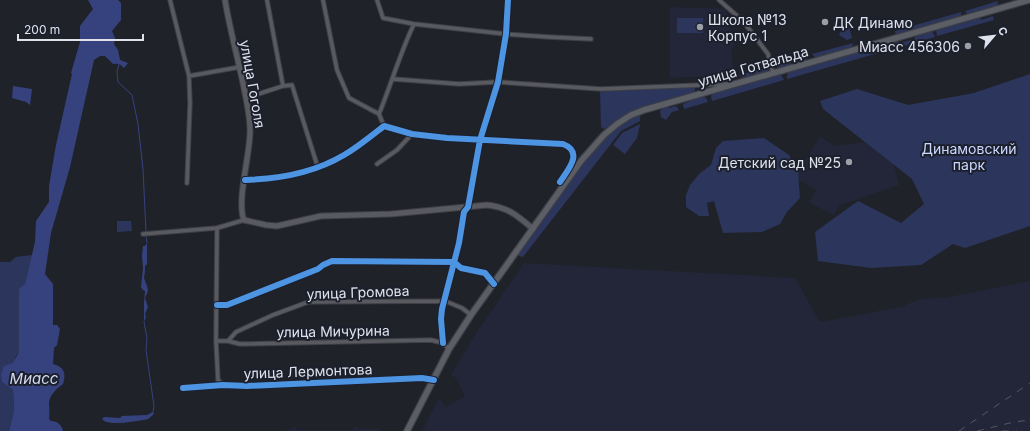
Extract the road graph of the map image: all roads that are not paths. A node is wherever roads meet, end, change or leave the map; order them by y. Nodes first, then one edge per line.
1 (170, 0) edge
2 (225, 0) edge
3 (267, 0) edge
4 (323, 0) edge
5 (377, 0) edge
6 (508, 0) edge
7 (719, 0) edge
8 (1029, 0) edge
9 (414, 24) junction
10 (506, 34) junction
11 (591, 38) dead end
12 (240, 66) junction
13 (773, 73) junction
14 (189, 76) junction
15 (393, 79) junction
16 (498, 82) junction
17 (698, 84) junction
18 (733, 84) junction
19 (283, 86) junction
20 (701, 94) junction
21 (246, 98) junction
22 (379, 114) junction
23 (384, 126) junction
24 (412, 134) junction
25 (480, 140) junction
26 (377, 164) dead end
27 (318, 168) junction
28 (244, 180) junction
29 (560, 182) dead end
30 (188, 183) dead end
31 (468, 207) junction
32 (244, 220) junction
33 (217, 228) junction
34 (533, 229) junction
35 (143, 234) dead end
36 (454, 262) junction
37 (494, 284) junction
38 (445, 302) junction
39 (217, 306) junction
40 (471, 315) junction
41 (216, 341) junction
42 (228, 341) junction
43 (443, 343) junction
44 (448, 349) junction
45 (434, 380) junction
46 (223, 385) junction
47 (183, 388) dead end
48 (407, 431) edge

1 - 14 street
2 - 12 street, улица Гоголя
3 - 19 street
4 - 22 street
5 - 9 street
6 - 10 street
7 - 13 street
8 - 13 main road, улица Готвальда
9 - 10 street
9 - 15 street
10 - 11 street
10 - 16 street
12 - 14 street
12 - 21 street, улица Гоголя
13 - 18 main road, улица Готвальда
14 - 30 street
15 - 16 street
15 - 22 street
16 - 17 street
16 - 25 street
17 - 18 street
17 - 20 street
18 - 20 main road, улица Готвальда
19 - 21 street
19 - 27 street
20 - 34 main road, улица Готвальда
21 - 28 street, улица Гоголя
22 - 23 street
23 - 24 street
23 - 27 street
24 - 25 street
24 - 26 street
25 - 29 street
25 - 31 street
27 - 28 street
28 - 32 street, улица Гоголя
31 - 32 street
31 - 34 street
31 - 36 street
32 - 33 street
33 - 35 street
33 - 39 street
34 - 37 main road, улица Готвальда
36 - 37 street
36 - 38 street
36 - 39 street
37 - 40 main road, улица Готвальда
38 - 40 street, улица Громова
38 - 42 street, улица Громова
38 - 43 street
39 - 41 street
40 - 44 main road, улица Готвальда
41 - 42 street, улица Мичурина
41 - 46 street
42 - 43 street, улица Мичурина
43 - 44 street
44 - 45 main road, улица Готвальда
45 - 46 street, улица Лермонтова
45 - 48 main road, улица Готвальда
46 - 47 street, улица Лермонтова

